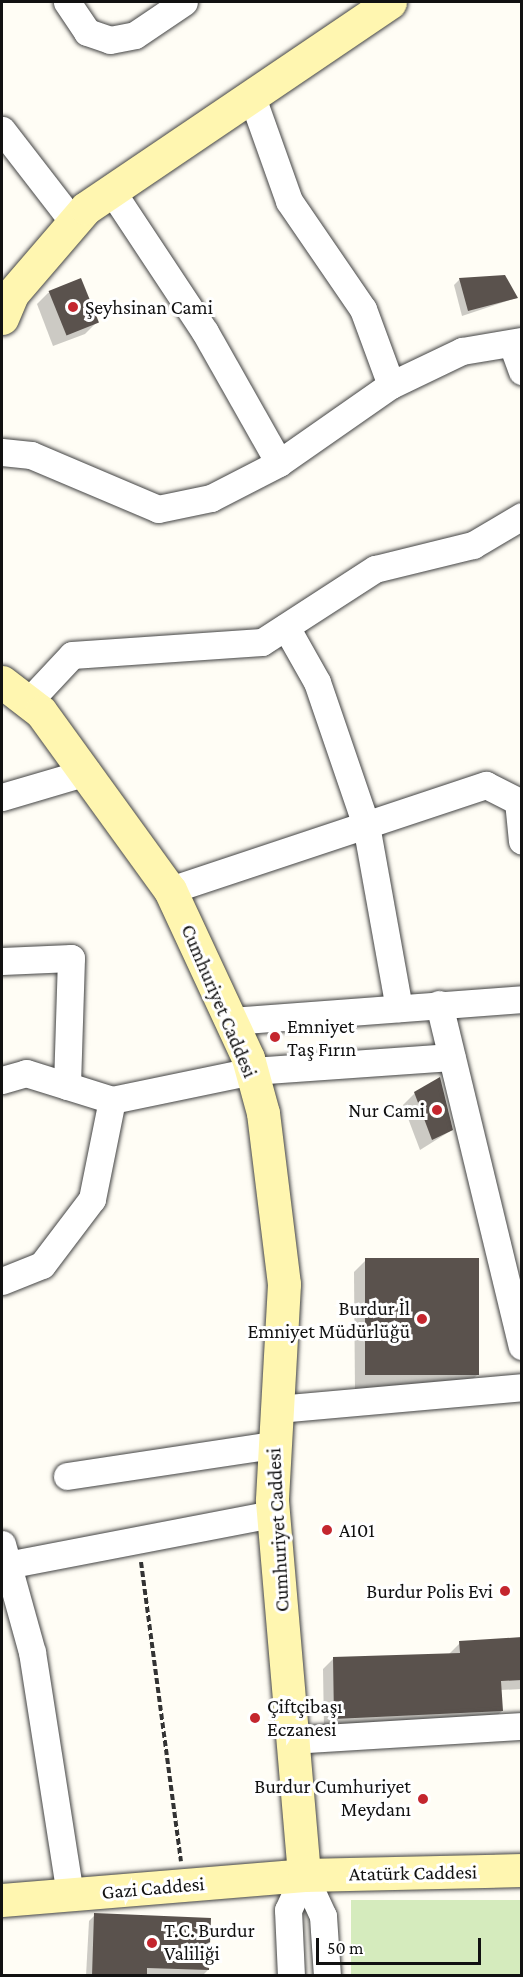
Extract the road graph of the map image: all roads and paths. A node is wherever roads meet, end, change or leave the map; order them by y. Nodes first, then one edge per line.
1 (67, 2) edge
2 (184, 2) edge
3 (390, 2) edge
4 (252, 97) junction
5 (2, 130) edge
6 (111, 190) junction
7 (73, 222) junction
8 (2, 318) edge
9 (517, 343) edge
10 (522, 370) edge
11 (391, 385) junction
12 (2, 452) edge
13 (279, 463) junction
14 (522, 516) edge
15 (286, 627) junction
16 (2, 682) edge
17 (28, 702) junction
18 (87, 772) junction
19 (2, 797) edge
20 (366, 825) junction
21 (522, 841) edge
22 (170, 890) junction
23 (2, 961) edge
24 (522, 999) edge
25 (439, 1004) junction
26 (399, 1008) junction
27 (231, 1021) junction
28 (452, 1057) junction
29 (252, 1071) junction
30 (2, 1080) edge
31 (67, 1086) junction
32 (112, 1100) junction
33 (2, 1281) edge
34 (522, 1346) edge
35 (522, 1387) edge
36 (277, 1409) junction
37 (272, 1445) junction
38 (67, 1476) dead end
39 (273, 1514) junction
40 (138, 1540) junction
41 (4, 1558) edge
42 (522, 1726) edge
43 (292, 1740) junction
44 (522, 1870) edge
45 (304, 1875) junction
46 (185, 1885) junction
47 (70, 1894) junction
48 (2, 1900) edge
49 (291, 1976) edge
50 (327, 1976) edge

1 - 2 street
3 - 4 main road
4 - 6 main road
4 - 11 street
5 - 7 street
6 - 7 main road
6 - 13 street
7 - 8 main road
9 - 10 street
9 - 11 street
11 - 13 street
12 - 13 street
14 - 15 street
15 - 17 street
15 - 20 street
16 - 17 main road, Cumhuriyet Caddesi
17 - 18 main road, Cumhuriyet Caddesi
18 - 19 street
18 - 22 main road, Cumhuriyet Caddesi
20 - 21 street
20 - 22 street
20 - 26 street
22 - 27 main road, Cumhuriyet Caddesi
23 - 31 street
24 - 25 street
25 - 26 street
25 - 28 street
26 - 27 street
27 - 29 main road, Cumhuriyet Caddesi
28 - 29 street
28 - 34 street
29 - 32 street
29 - 36 main road, Cumhuriyet Caddesi
30 - 31 street
31 - 32 street
32 - 33 street
35 - 36 street
36 - 37 main road, Cumhuriyet Caddesi
37 - 38 street
37 - 39 main road, Cumhuriyet Caddesi
39 - 40 street
39 - 43 main road, Cumhuriyet Caddesi
40 - 41 street
40 - 46 path
41 - 47 street
42 - 43 street
43 - 45 main road, Cumhuriyet Caddesi
44 - 45 main road, Atatürk Caddesi
45 - 46 main road, Gazi Caddesi
45 - 49 street
45 - 50 street
46 - 47 main road, Gazi Caddesi
47 - 48 main road, Gazi Caddesi

